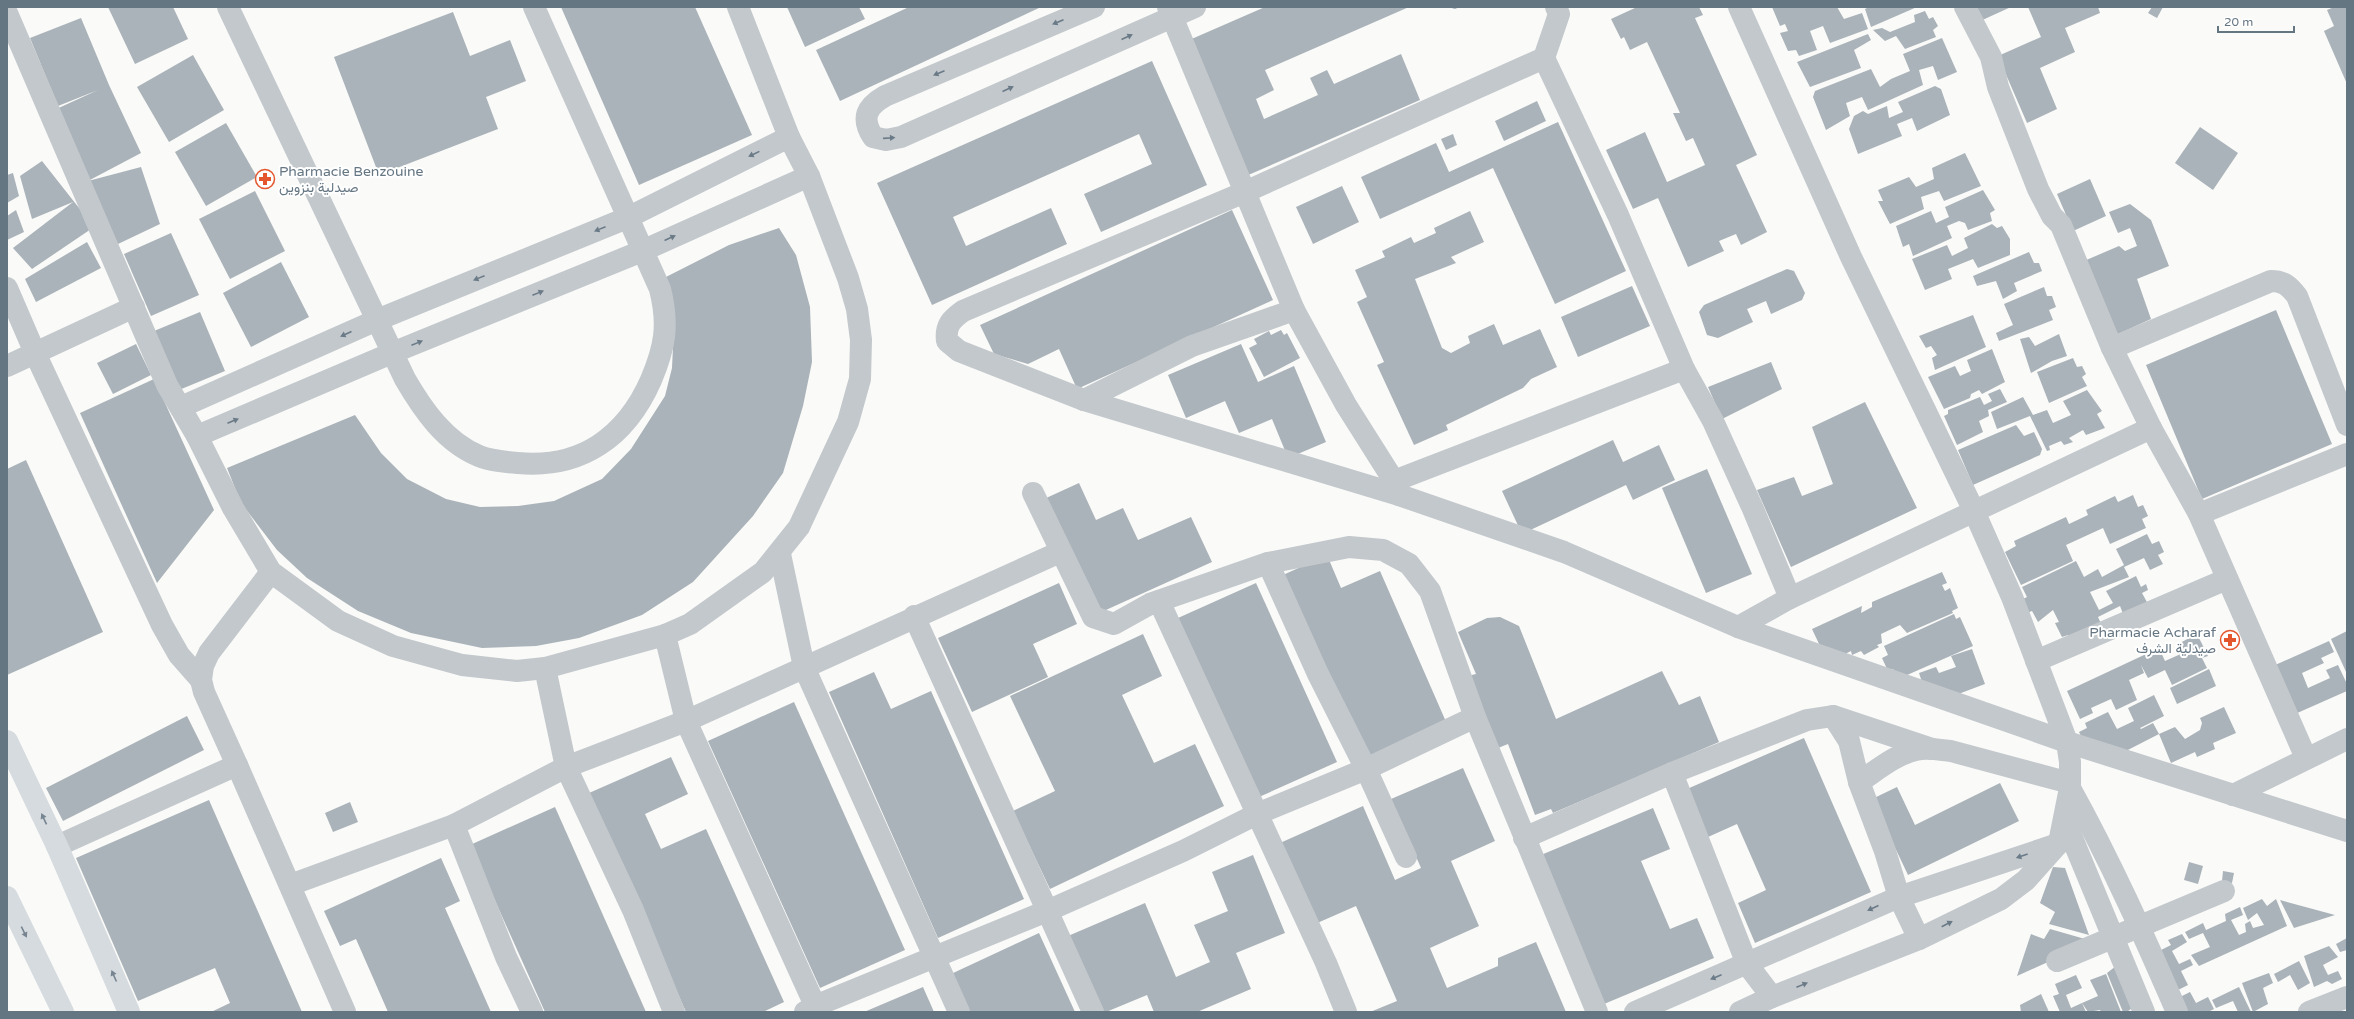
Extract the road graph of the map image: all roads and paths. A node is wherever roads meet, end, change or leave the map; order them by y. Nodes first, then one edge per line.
1 (228, 7) edge
2 (534, 7) edge
3 (738, 7) edge
4 (1094, 7) edge
5 (1194, 7) edge
6 (1739, 7) edge
7 (1965, 7) edge
8 (1563, 9) edge
9 (1170, 12) edge
10 (7, 13) edge
11 (1544, 58) junction
12 (789, 137) junction
13 (809, 176) junction
14 (1245, 192) junction
15 (627, 218) junction
16 (642, 251) junction
17 (7, 288) edge
18 (134, 308) junction
19 (1294, 310) junction
20 (377, 320) junction
21 (2112, 348) junction
22 (35, 353) junction
23 (392, 353) junction
24 (7, 366) edge
25 (1684, 369) junction
26 (1084, 400) junction
27 (181, 407) junction
28 (2347, 425) edge
29 (2151, 428) junction
30 (197, 436) junction
31 (2347, 454) edge
32 (1397, 488) junction
33 (1033, 493) dead end
34 (1974, 511) junction
35 (2199, 514) junction
36 (1060, 552) junction
37 (780, 554) junction
38 (1268, 563) junction
39 (271, 572) junction
40 (2227, 579) junction
41 (1790, 598) junction
42 (1159, 601) junction
43 (914, 616) junction
44 (1738, 627) junction
45 (665, 635) junction
46 (2036, 661) junction
47 (804, 666) junction
48 (545, 668) junction
49 (201, 680) junction
50 (1833, 716) junction
51 (1475, 717) junction
52 (686, 721) junction
53 (2347, 739) edge
54 (7, 741) edge
55 (2067, 742) junction
56 (1932, 749) junction
57 (2306, 758) junction
58 (238, 765) junction
59 (566, 767) junction
60 (1366, 769) junction
61 (1672, 773) junction
62 (1859, 782) junction
63 (2070, 785) junction
64 (2233, 795) junction
65 (1257, 814) junction
66 (2065, 820) junction
67 (454, 825) junction
68 (2347, 831) edge
69 (1524, 838) junction
70 (2059, 843) junction
71 (57, 846) junction
72 (1406, 857) dead end
73 (290, 885) junction
74 (2224, 891) dead end
75 (7, 897) edge
76 (1899, 897) junction
77 (1046, 911) junction
78 (2140, 926) junction
79 (2112, 937) junction
80 (1919, 939) junction
81 (934, 958) junction
82 (2057, 961) dead end
83 (1747, 964) junction
84 (1772, 997) junction
85 (2347, 997) edge
86 (813, 1010) edge
87 (63, 1012) edge
88 (129, 1012) edge
89 (345, 1012) edge
90 (532, 1012) edge
91 (674, 1012) edge
92 (959, 1012) edge
93 (1093, 1012) edge
94 (1346, 1012) edge
95 (1597, 1012) edge
96 (1635, 1012) edge
97 (1740, 1012) edge
98 (2144, 1012) edge
99 (2177, 1012) edge
100 (2309, 1012) edge

1 - 20 street
2 - 15 street
3 - 12 street
4 -> 9 street
5 - 9 street
6 - 34 street
7 - 21 street
8 - 11 street
9 - 14 street
10 - 18 street
11 - 14 street
11 - 25 street
12 - 13 street
12 -> 15 street
16 -> 13 street
13 - 37 street
14 - 19 street
14 - 26 street
15 - 16 street
15 -> 20 street
23 -> 16 street
16 - 23 street
17 - 22 street
18 - 22 street
18 - 27 street
19 - 26 street
19 - 32 street
20 - 23 street
20 -> 27 street
21 - 28 street
21 - 29 street
22 - 24 street
22 - 49 street
30 -> 23 street
25 - 32 street
25 - 41 street
26 - 32 street
27 - 30 street
29 - 34 street
29 - 35 street
30 - 39 street
31 - 35 street
32 - 44 street
33 - 36 street
34 - 41 street
34 - 46 street
35 - 40 street
36 - 42 street
36 - 43 street
37 - 45 street
37 - 47 street
38 - 42 street
38 - 51 street
38 - 60 street
39 - 48 street
39 - 49 street
40 - 46 street
40 - 57 street
41 - 44 street
42 - 65 street
43 - 47 street
43 - 77 street
44 - 55 street
45 - 48 street
45 - 52 street
46 - 55 street
47 - 52 street
47 - 81 street
48 - 59 street
49 - 58 street
50 - 56 street
50 - 61 street
50 - 62 street
51 - 60 street
51 - 69 street
52 - 59 street
52 - 86 street
53 - 57 street
71 -> 54 main road
55 - 63 street
55 - 64 street
56 - 62 street
56 - 63 street
57 - 64 street
58 - 71 street
58 - 73 street
59 - 67 street
59 - 91 street
60 - 65 street
60 - 72 street
61 - 69 street
61 - 83 street
62 - 76 street
63 - 66 street
63 - 78 street
64 - 68 street
65 - 77 street
65 - 94 street
66 - 70 street
66 - 79 street
67 - 73 street
67 - 90 street
69 - 95 street
70 -> 76 street
80 -> 70 street
88 -> 71 main road
73 - 89 street
74 - 78 street
75 -> 87 main road
76 - 80 street
76 -> 83 street
77 - 81 street
77 - 93 street
78 - 79 street
78 - 99 street
79 - 82 street
79 - 98 street
84 -> 80 street
81 - 86 street
81 - 92 street
83 - 84 street
83 -> 96 street
84 - 97 street
85 - 100 street

